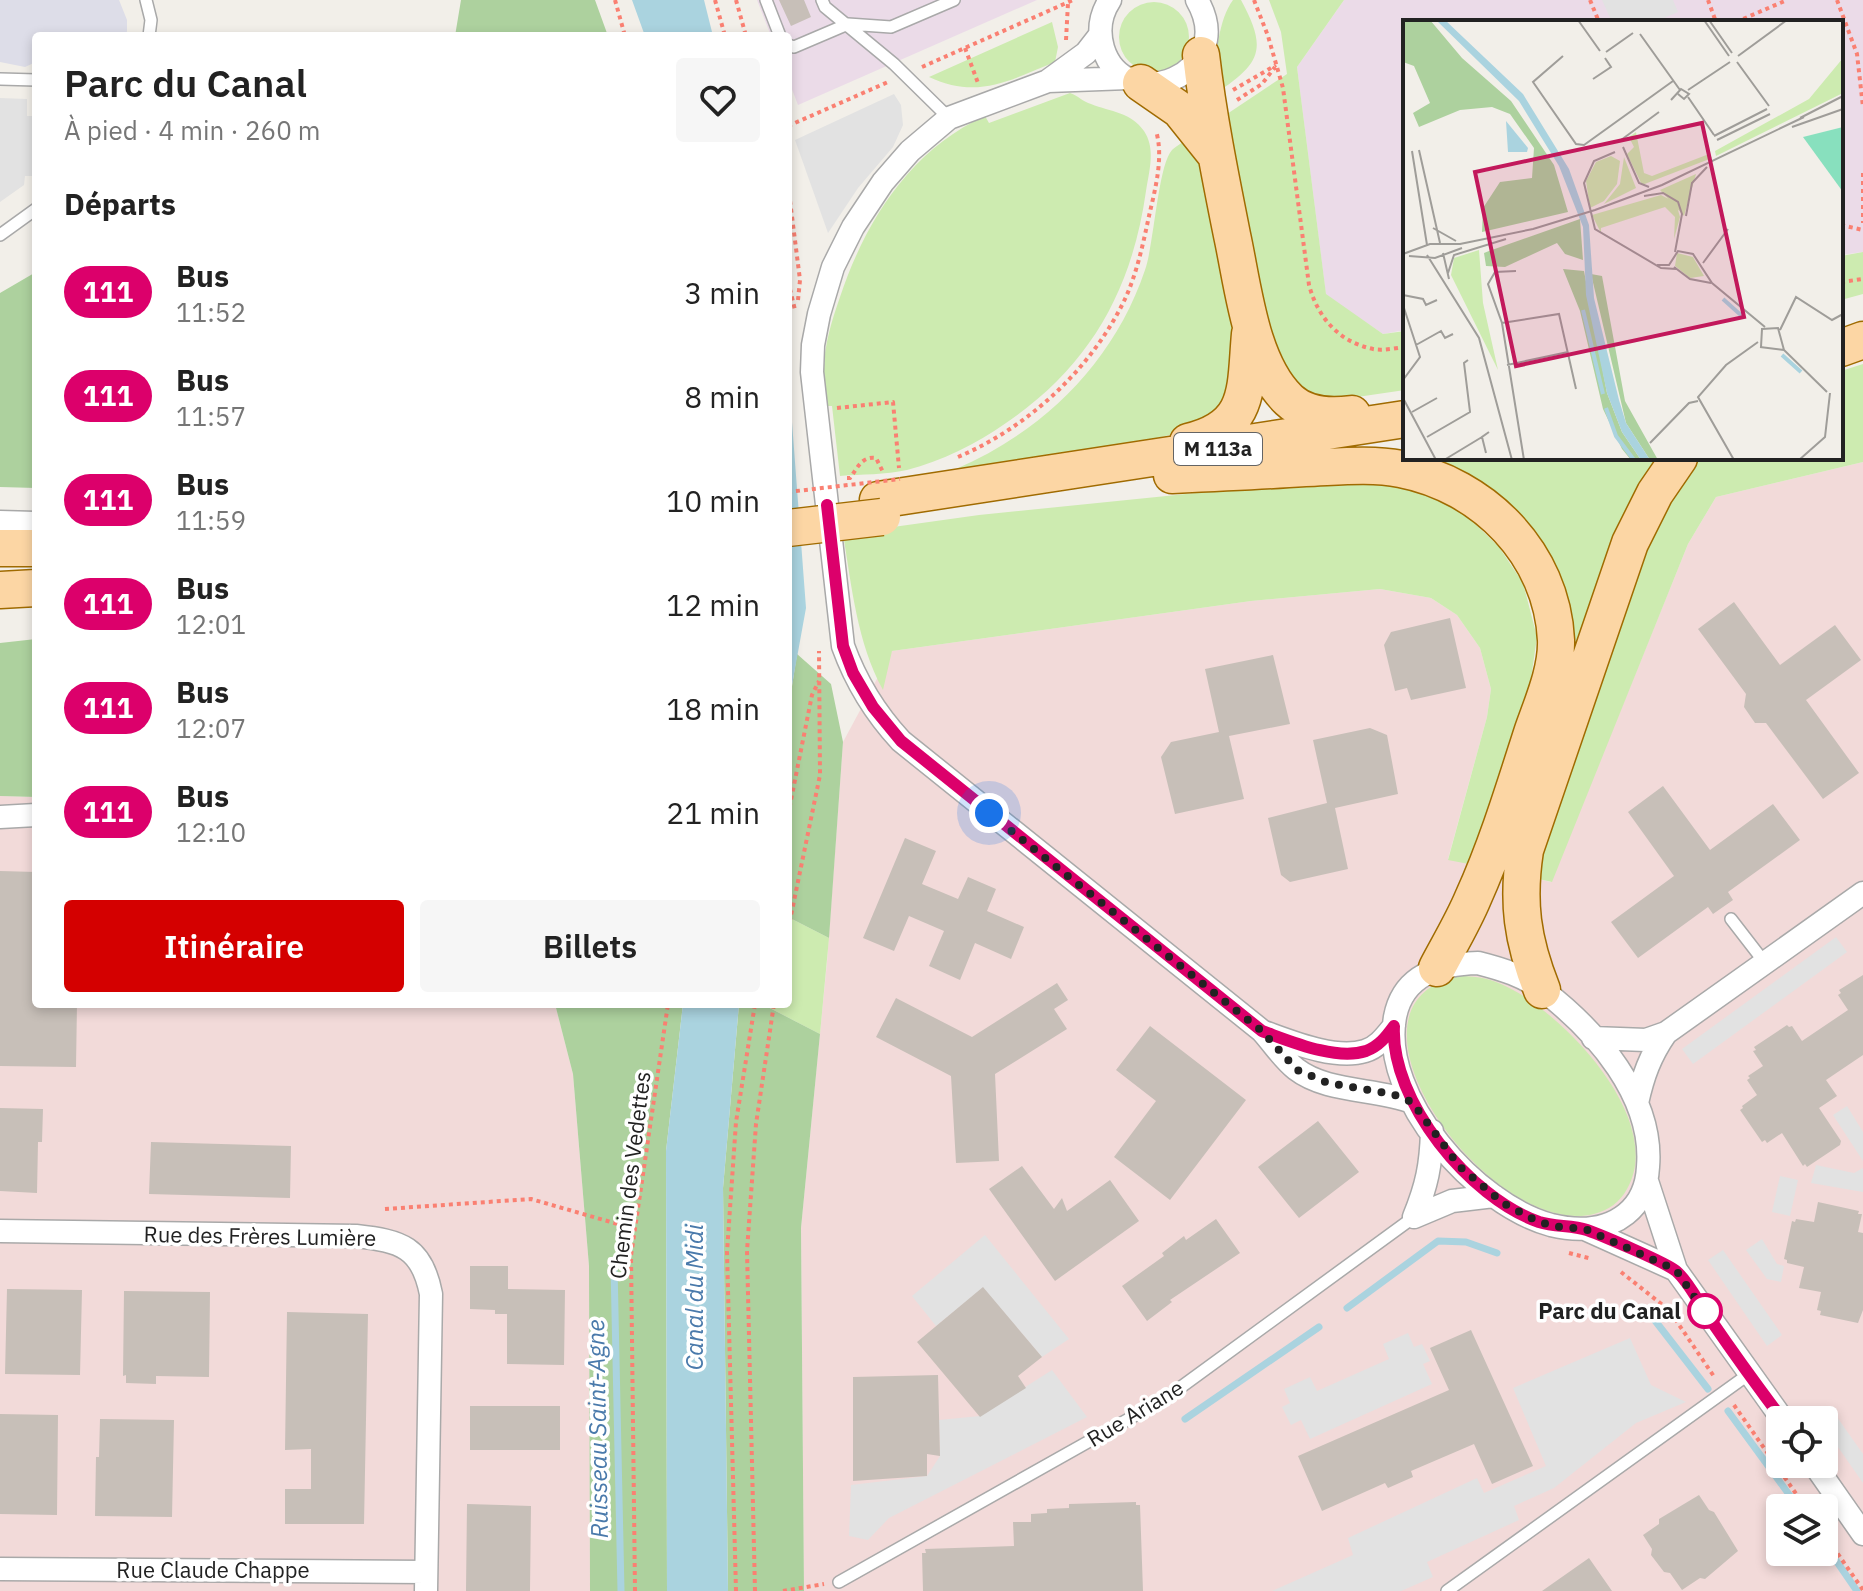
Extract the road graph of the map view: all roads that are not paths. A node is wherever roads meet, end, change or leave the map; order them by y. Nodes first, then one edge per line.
1 (146, 0) edge
2 (766, 0) edge
3 (822, 0) edge
4 (954, 0) edge
5 (1110, 0) edge
6 (1197, 0) edge
7 (848, 24) junction
8 (150, 32) edge
9 (778, 32) edge
10 (1100, 35) junction
11 (792, 46) edge
12 (1201, 55) junction
13 (0, 79) edge
14 (32, 80) edge
15 (1135, 80) junction
16 (1048, 81) junction
17 (949, 118) junction
18 (1216, 157) junction
19 (32, 212) edge
20 (0, 235) edge
21 (1863, 317) edge
22 (1843, 322) edge
23 (1251, 324) junction
24 (1863, 338) edge
25 (1843, 344) edge
26 (1403, 405) edge
27 (1403, 419) edge
28 (1403, 433) edge
29 (1678, 460) edge
30 (1172, 475) junction
31 (1031, 477) junction
32 (887, 498) junction
33 (792, 510) edge
34 (0, 522) edge
35 (32, 523) edge
36 (792, 527) edge
37 (0, 548) edge
38 (32, 548) edge
39 (0, 574) edge
40 (32, 574) edge
41 (32, 588) edge
42 (0, 590) edge
43 (32, 815) edge
44 (0, 817) edge
45 (1863, 893) edge
46 (1731, 919) dead end
47 (1765, 963) junction
48 (1437, 968) junction
49 (1542, 990) junction
50 (1394, 1026) junction
51 (1262, 1031) junction
52 (1666, 1033) junction
53 (1593, 1038) junction
54 (1412, 1102) junction
55 (1637, 1103) junction
56 (1432, 1131) junction
57 (1647, 1181) junction
58 (1494, 1196) junction
59 (1414, 1217) junction
60 (1585, 1229) junction
61 (0, 1231) edge
62 (1676, 1270) junction
63 (1749, 1374) junction
64 (1773, 1406) edge
65 (1824, 1478) edge
66 (1863, 1534) edge
67 (0, 1569) edge
68 (426, 1582) edge
69 (839, 1582) road end
70 (1447, 1591) edge

1 - 8 lane
2 - 9 lane
3 - 7 lane
4 - 7 lane
5 - 10 street
6 - 12 street
7 - 11 lane
7 - 17 lane
10 - 15 street
10 - 16 street
12 - 15 street
12 - 18 main road
13 - 14 lane
15 - 16 street
15 - 18 main road
16 - 17 street
17 - 51 street
18 - 23 main road
19 - 20 lane
21 - 22 main road
23 - 26 main road
23 - 31 main road
24 - 25 main road
27 - 31 main road, M 113a
28 - 30 main road, M 113a
29 - 49 main road
30 - 32 main road, M 113a
30 - 48 main road
31 - 32 main road, M 113a
32 - 33 main road, M 113a
32 - 36 main road, M 113a, bridge
34 - 35 street
37 - 38 main road
39 - 40 main road
41 - 42 main road
43 - 44 street
45 - 47 street
46 - 47 lane
47 - 52 street
48 - 49 street
48 - 50 street
49 - 53 street
50 - 51 street
50 - 54 street
51 - 54 street
52 - 53 street
52 - 55 street
53 - 55 street
54 - 56 street
55 - 57 street
56 - 58 street
56 - 59 street
57 - 60 street
57 - 62 street
58 - 59 street, Rue Ariane
58 - 60 street
59 - 69 lane, Rue Ariane
60 - 62 street
61 - 68 street, Rue des Frères Lumière
62 - 63 street
63 - 64 street
63 - 70 lane
65 - 66 street
67 - 68 street, Rue Claude Chappe

